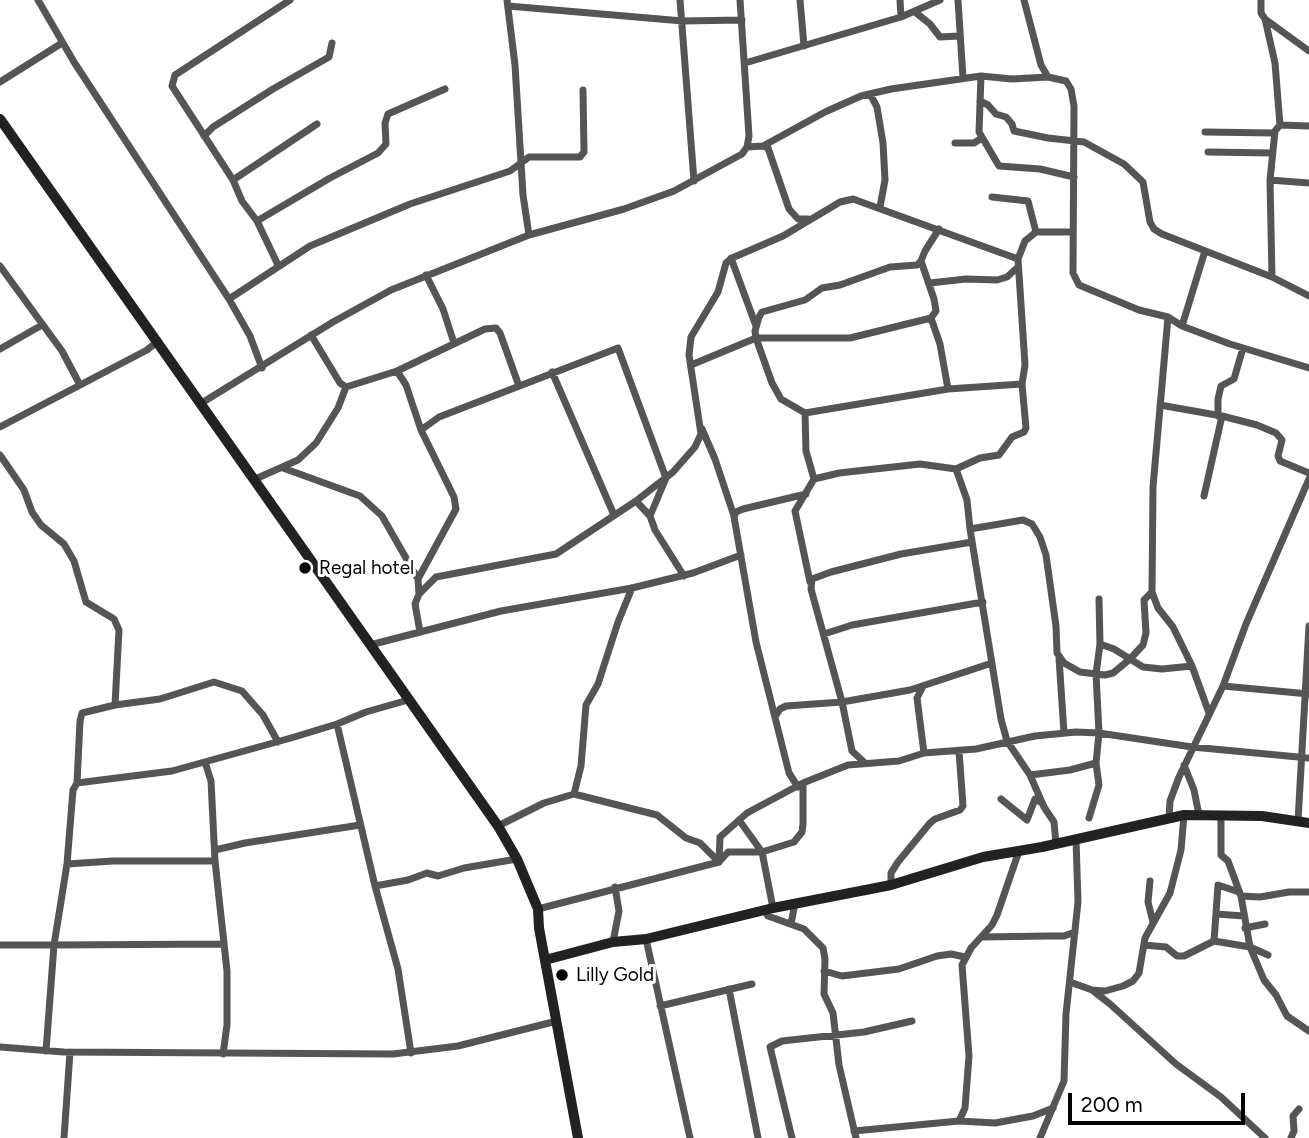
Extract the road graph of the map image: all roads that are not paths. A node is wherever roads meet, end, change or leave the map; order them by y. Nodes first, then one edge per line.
1 (38, 0) edge
2 (290, 0) edge
3 (680, 0) edge
4 (740, 0) edge
5 (800, 0) edge
6 (900, 0) edge
7 (940, 0) edge
8 (958, 0) edge
9 (1024, 0) edge
10 (1261, 0) edge
11 (507, 3) edge
12 (915, 12) junction
13 (901, 17) junction
14 (1265, 19) junction
15 (742, 20) junction
16 (683, 22) junction
17 (959, 36) junction
18 (332, 43) dead end
19 (62, 44) junction
20 (804, 46) junction
21 (1309, 51) edge
22 (745, 63) junction
23 (981, 76) junction
24 (1048, 77) junction
25 (963, 78) junction
26 (0, 82) edge
27 (445, 89) dead end
28 (583, 90) dead end
29 (870, 94) junction
30 (980, 101) junction
31 (0, 119) edge
32 (317, 124) dead end
33 (1280, 125) junction
34 (1309, 126) edge
35 (1205, 132) dead end
36 (1274, 133) junction
37 (204, 136) junction
38 (982, 138) junction
39 (1074, 141) junction
40 (955, 143) dead end
41 (763, 146) junction
42 (747, 147) junction
43 (1208, 152) dead end
44 (1272, 153) junction
45 (520, 164) junction
46 (1074, 177) junction
47 (233, 180) junction
48 (1270, 180) junction
49 (694, 181) junction
50 (1309, 183) edge
51 (992, 197) dead end
52 (880, 207) junction
53 (809, 219) junction
54 (257, 221) junction
55 (939, 229) junction
56 (1036, 232) junction
57 (1073, 232) junction
58 (529, 235) junction
59 (1205, 251) junction
60 (731, 258) junction
61 (922, 261) junction
62 (1018, 263) junction
63 (278, 265) junction
64 (0, 266) edge
65 (426, 275) junction
66 (1272, 277) junction
67 (930, 283) junction
68 (1309, 296) edge
69 (229, 299) junction
70 (1168, 317) junction
71 (931, 318) junction
72 (42, 326) junction
73 (756, 326) junction
74 (1182, 326) junction
75 (312, 335) junction
76 (756, 338) junction
77 (158, 341) junction
78 (454, 343) junction
79 (1243, 348) junction
80 (0, 349) edge
81 (691, 365) junction
82 (262, 368) junction
83 (1309, 368) edge
84 (397, 371) junction
85 (552, 372) junction
86 (1022, 384) junction
87 (80, 385) junction
88 (519, 386) junction
89 (346, 387) junction
90 (948, 389) junction
91 (200, 404) junction
92 (1160, 405) junction
93 (805, 413) junction
94 (1220, 416) junction
95 (701, 426) junction
96 (0, 427) edge
97 (421, 429) junction
98 (0, 455) edge
99 (283, 468) junction
100 (956, 469) junction
101 (1309, 473) edge
102 (666, 478) junction
103 (814, 479) junction
104 (1309, 479) edge
105 (253, 480) junction
106 (1306, 492) edge
107 (806, 494) junction
108 (1204, 496) dead end
109 (784, 500) junction
110 (636, 501) junction
111 (795, 511) junction
112 (614, 515) junction
113 (650, 516) junction
114 (734, 517) junction
115 (970, 529) junction
116 (972, 541) junction
117 (741, 555) junction
118 (684, 576) junction
119 (418, 579) junction
120 (810, 582) junction
121 (632, 588) junction
122 (1153, 592) junction
123 (419, 594) junction
124 (1099, 599) dead end
125 (983, 602) junction
126 (1309, 626) edge
127 (419, 632) junction
128 (824, 634) junction
129 (1100, 644) junction
130 (370, 645) junction
131 (1059, 658) junction
132 (1130, 659) junction
133 (992, 663) junction
134 (1192, 666) junction
135 (1096, 674) junction
136 (923, 685) junction
137 (1223, 686) junction
138 (910, 690) junction
139 (1307, 694) edge
140 (917, 698) junction
141 (408, 699) junction
142 (842, 702) junction
143 (114, 705) junction
144 (1209, 713) junction
145 (775, 717) junction
146 (337, 724) junction
147 (1064, 733) junction
148 (1099, 733) junction
149 (1007, 741) junction
150 (278, 742) junction
151 (1192, 747) junction
152 (852, 751) junction
153 (959, 751) junction
154 (924, 753) junction
155 (1305, 757) edge
156 (205, 762) junction
157 (865, 763) junction
158 (1096, 763) junction
159 (848, 765) junction
160 (1184, 765) junction
161 (1030, 775) junction
162 (77, 783) junction
163 (800, 785) junction
164 (574, 794) junction
165 (1002, 799) dead end
166 (1042, 803) junction
167 (1199, 815) junction
168 (1221, 815) junction
169 (1184, 816) junction
170 (1089, 818) dead end
171 (1169, 819) junction
172 (739, 820) junction
173 (1298, 821) junction
174 (1309, 823) edge
175 (360, 825) junction
176 (498, 826) junction
177 (1076, 839) junction
178 (1056, 844) junction
179 (215, 850) junction
180 (1019, 851) junction
181 (762, 852) junction
182 (517, 859) junction
183 (215, 861) junction
184 (719, 862) junction
185 (66, 864) junction
186 (1231, 873) junction
187 (1150, 881) dead end
188 (891, 885) junction
189 (375, 886) junction
190 (615, 887) junction
191 (1224, 887) junction
192 (1309, 892) edge
193 (1240, 894) junction
194 (795, 904) junction
195 (538, 909) junction
196 (768, 909) junction
197 (1216, 914) junction
198 (1244, 916) junction
199 (1263, 921) dead end
200 (1153, 922) junction
201 (791, 923) junction
202 (1245, 928) junction
203 (1075, 932) junction
204 (982, 937) junction
205 (646, 939) junction
206 (1214, 941) junction
207 (613, 942) junction
208 (224, 944) junction
209 (0, 945) edge
210 (54, 945) junction
211 (1144, 945) junction
212 (1250, 947) junction
213 (1268, 955) dead end
214 (965, 957) junction
215 (545, 960) junction
216 (824, 971) junction
217 (1070, 982) junction
218 (752, 984) dead end
219 (729, 989) junction
220 (1092, 990) junction
221 (660, 1006) junction
222 (557, 1021) junction
223 (912, 1021) dead end
224 (1309, 1031) edge
225 (834, 1036) junction
226 (0, 1047) edge
227 (46, 1051) junction
228 (70, 1052) junction
229 (411, 1053) junction
230 (223, 1054) junction
231 (1054, 1108) junction
232 (1299, 1109) dead end
233 (959, 1121) junction
234 (855, 1134) edge
235 (64, 1138) edge
236 (578, 1138) edge
237 (690, 1138) edge
238 (758, 1138) edge
239 (792, 1138) edge
240 (1040, 1138) edge
241 (1265, 1138) edge
242 (1291, 1138) edge

1 - 19 street
2 - 37 street
3 - 16 street
4 - 15 street
5 - 20 street
6 - 13 street
7 - 12 street
8 - 17 street
9 - 24 street
10 - 14 street
11 - 16 street
11 - 45 street
12 - 13 street
12 - 17 street
13 - 20 street
14 - 21 street
14 - 33 street
15 - 16 street
15 - 22 street
16 - 49 street
17 - 25 street
18 - 37 street
19 - 26 street
19 - 69 street
20 - 22 street
22 - 42 street
23 - 24 street
23 - 25 street
23 - 30 street
24 - 39 street
25 - 29 street
27 - 54 street
28 - 45 street
29 - 41 street
29 - 52 street
30 - 38 street
30 - 39 street
31 - 77 main road
32 - 47 street
33 - 34 street
33 - 36 street
35 - 36 street
36 - 44 street
37 - 47 street
38 - 40 street
38 - 46 street
39 - 46 street
39 - 59 street
41 - 42 street
41 - 53 street
42 - 49 street
43 - 44 street
44 - 48 street
45 - 58 street
45 - 63 street
46 - 57 street
47 - 54 street
48 - 50 street
48 - 66 street
49 - 58 street
51 - 56 street
52 - 53 street
52 - 55 street
53 - 60 street
54 - 63 street
55 - 61 street
55 - 62 street
56 - 57 street
56 - 62 street
57 - 70 street
58 - 65 street
59 - 66 street
59 - 74 street
60 - 73 street
60 - 81 street
61 - 67 street
61 - 73 street
62 - 67 street
62 - 86 street
63 - 69 street
64 - 72 street
65 - 75 street
65 - 78 street
66 - 68 street
67 - 71 street
69 - 82 street
70 - 74 street
70 - 92 street
71 - 76 street
71 - 90 street
72 - 80 street
72 - 87 street
73 - 76 street
74 - 79 street
75 - 82 street
75 - 89 street
76 - 81 street
76 - 93 street
77 - 87 street
77 - 91 main road
78 - 84 street
78 - 88 street
79 - 83 street
79 - 94 street
81 - 95 street
82 - 91 street
84 - 89 street
84 - 97 street
85 - 88 street
85 - 102 street
85 - 112 street
86 - 90 street
86 - 100 street
87 - 96 street
88 - 97 street
89 - 99 street
90 - 93 street
91 - 105 main road
92 - 94 street
92 - 122 street
93 - 103 street
94 - 101 street
94 - 108 street
95 - 102 street
95 - 114 street
97 - 119 street
98 - 143 street
99 - 105 street
99 - 119 street
100 - 103 street
100 - 115 street
102 - 110 street
102 - 113 street
103 - 107 street
104 - 106 street
105 - 130 main road
106 - 137 street
107 - 109 street
107 - 111 street
109 - 111 street
109 - 114 street
110 - 112 street
110 - 113 street
111 - 120 street
112 - 123 street
113 - 118 street
114 - 117 street
115 - 116 street
115 - 131 street
116 - 120 street
116 - 125 street
117 - 118 street
117 - 145 street
118 - 121 street
119 - 123 street
120 - 128 street
121 - 127 street
121 - 164 street
122 - 132 street
122 - 134 street
123 - 127 street
124 - 129 street
125 - 128 street
125 - 133 street
126 - 139 street
127 - 130 street
128 - 142 street
129 - 132 street
129 - 135 street
130 - 141 main road
131 - 135 street
131 - 147 street
132 - 134 street
132 - 135 street
133 - 136 street
133 - 149 street
134 - 144 street
135 - 148 street
136 - 138 street
136 - 140 street
137 - 139 street
137 - 144 street
138 - 140 street
138 - 142 street
139 - 155 street
140 - 154 street
141 - 146 street
141 - 176 main road
142 - 145 street
142 - 152 street
143 - 150 street
143 - 162 street
144 - 151 street
145 - 163 street
146 - 150 street
146 - 175 street
147 - 148 street
147 - 149 street
148 - 151 street
148 - 158 street
149 - 153 street
149 - 161 street
150 - 156 street
151 - 155 street
151 - 160 street
152 - 157 street
152 - 159 street
153 - 154 street
153 - 188 street
154 - 157 street
155 - 173 street
156 - 162 street
156 - 179 street
157 - 159 street
158 - 161 street
158 - 170 street
159 - 163 street
160 - 167 street
160 - 171 street
161 - 166 street
162 - 185 street
163 - 172 street
163 - 181 street
164 - 176 street
164 - 184 street
165 - 166 street
166 - 178 street
167 - 168 main road
167 - 169 main road
168 - 173 main road
168 - 186 street
169 - 171 main road
169 - 200 street
171 - 177 main road
172 - 181 street
172 - 184 street
173 - 174 main road
175 - 179 street
175 - 189 street
176 - 182 main road
177 - 178 main road
177 - 203 street
178 - 180 main road
179 - 183 street
180 - 188 main road
180 - 204 street
181 - 184 street
181 - 196 street
182 - 189 street
182 - 195 main road
183 - 185 street
183 - 208 street
184 - 190 street
185 - 210 street
186 - 191 street
186 - 193 street
187 - 200 street
188 - 194 main road
189 - 229 street
190 - 195 street
190 - 207 street
191 - 193 street
191 - 197 street
192 - 193 street
193 - 198 street
194 - 196 main road
194 - 201 street
195 - 215 main road
196 - 201 street
196 - 205 main road
197 - 198 street
197 - 206 street
198 - 202 street
199 - 202 street
200 - 211 street
201 - 216 street
202 - 212 street
203 - 204 street
203 - 217 street
204 - 214 street
205 - 207 main road
205 - 221 street
206 - 211 street
206 - 212 street
207 - 215 main road
208 - 210 street
208 - 230 street
209 - 210 street
210 - 227 street
211 - 220 street
212 - 213 street
212 - 224 street
214 - 216 street
214 - 233 street
215 - 222 main road
216 - 225 street
217 - 220 street
217 - 231 street
218 - 219 street
219 - 221 street
219 - 238 street
220 - 241 street
221 - 237 street
222 - 229 street
222 - 236 main road
223 - 225 street
225 - 234 street
225 - 239 street
226 - 227 street
227 - 228 street
228 - 230 street
228 - 235 street
229 - 230 street
231 - 233 street
231 - 240 street
232 - 242 street
233 - 234 street

